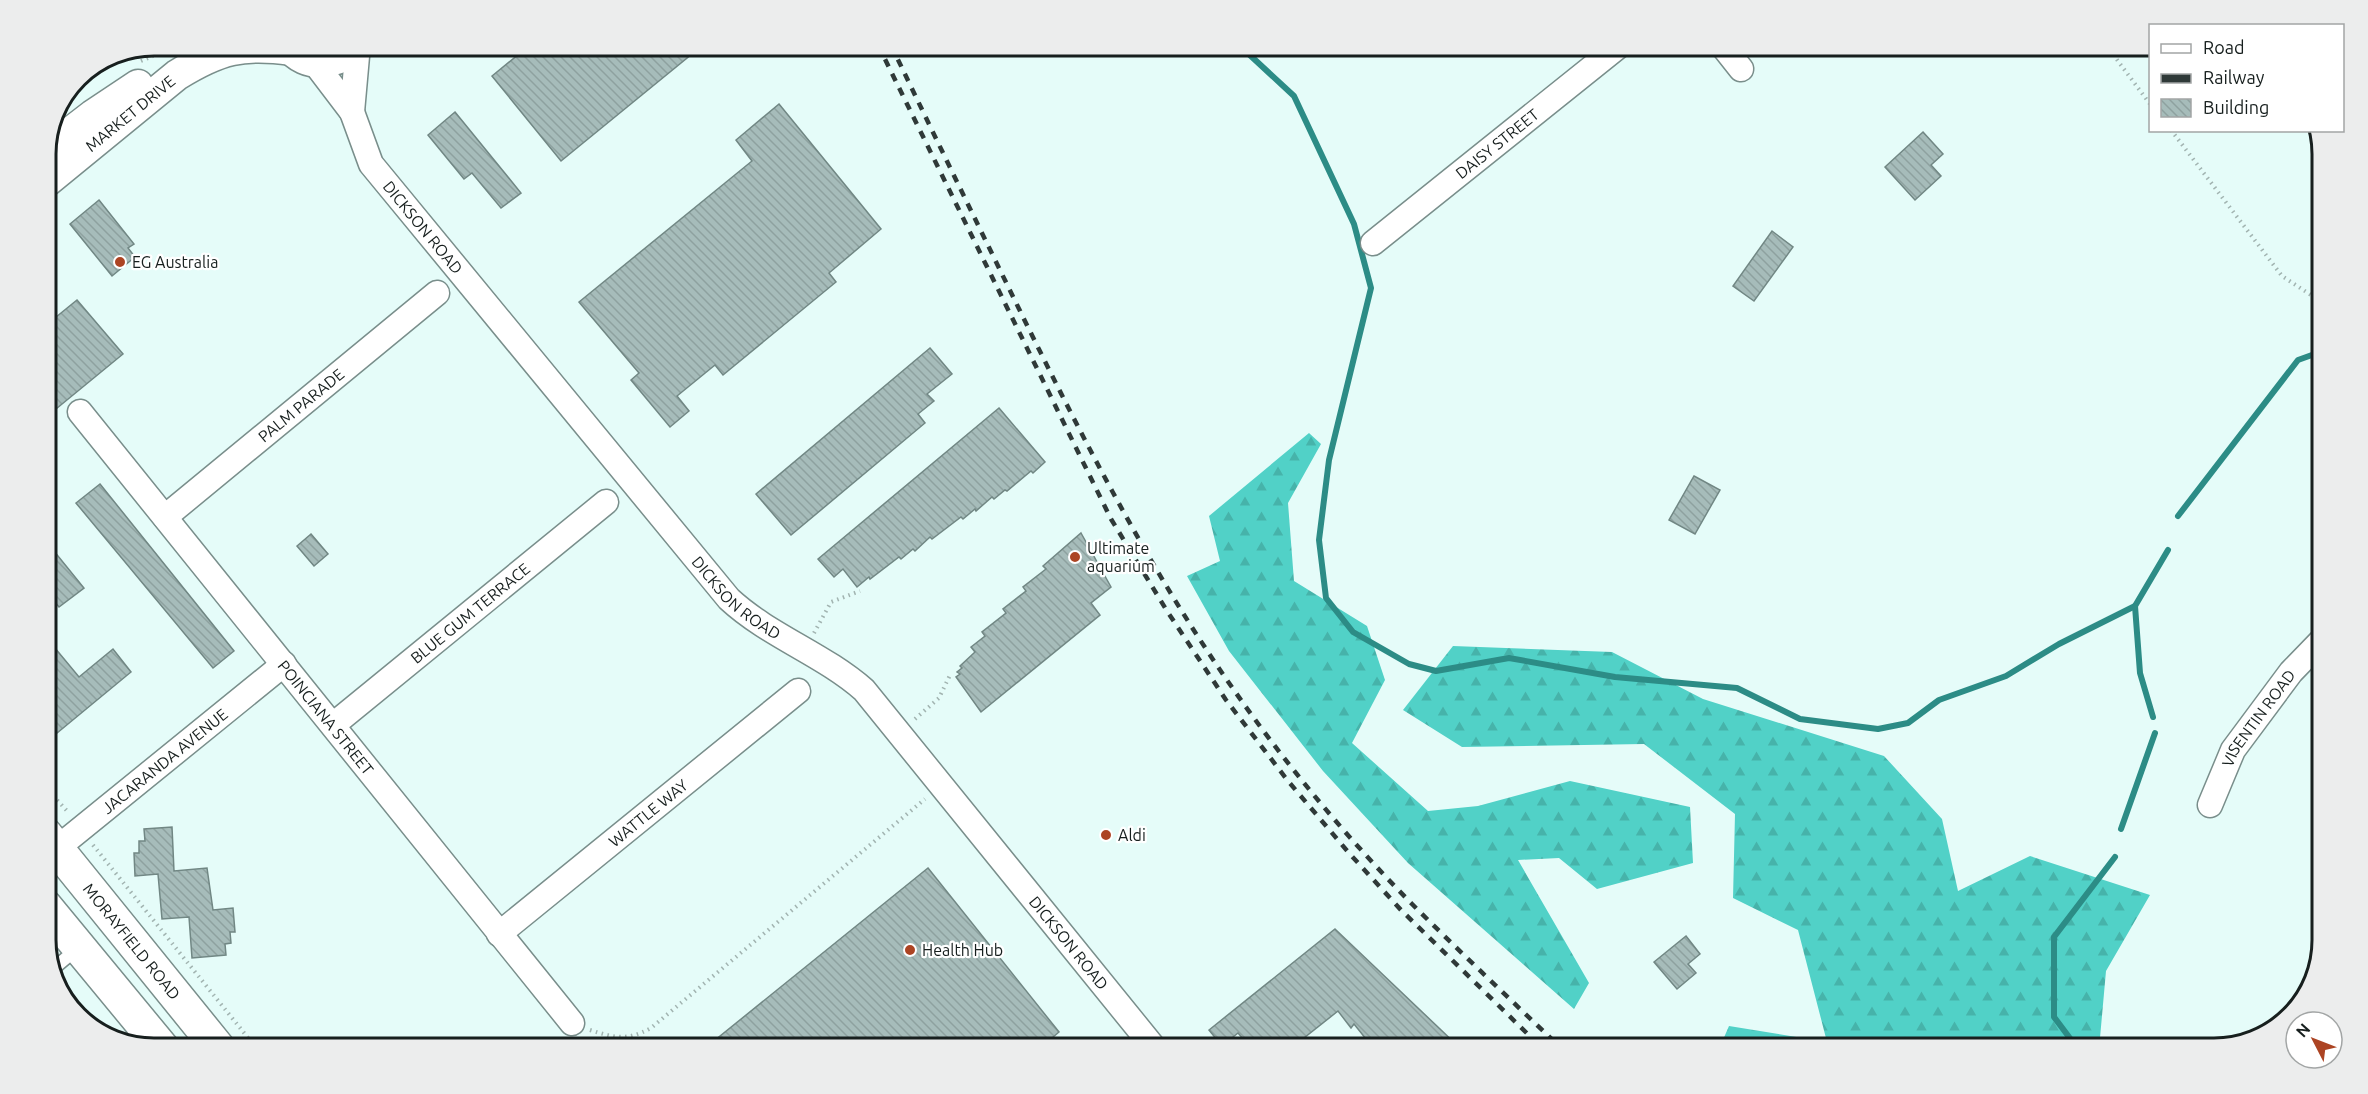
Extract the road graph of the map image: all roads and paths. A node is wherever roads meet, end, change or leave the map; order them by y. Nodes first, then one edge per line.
1 (185, 56) edge
2 (216, 56) edge
3 (301, 56) edge
4 (311, 56) edge
5 (346, 56) edge
6 (357, 56) edge
7 (1606, 56) edge
8 (1731, 56) edge
9 (2114, 56) edge
10 (1741, 69) dead end
11 (2149, 101) edge
12 (352, 112) junction
13 (2173, 132) edge
14 (56, 144) edge
15 (56, 174) edge
16 (1373, 243) dead end
17 (437, 293) dead end
18 (2312, 296) edge
19 (80, 411) dead end
20 (606, 502) dead end
21 (165, 517) junction
22 (860, 591) dead end
23 (813, 633) dead end
24 (2312, 650) edge
25 (284, 664) junction
26 (951, 673) dead end
27 (798, 691) dead end
28 (912, 722) dead end
29 (333, 725) junction
30 (932, 804) dead end
31 (2210, 805) dead end
32 (57, 843) edge
33 (56, 919) edge
34 (499, 934) junction
35 (79, 947) junction
36 (59, 964) edge
37 (572, 1023) joint
38 (153, 1038) edge
39 (210, 1038) edge
40 (246, 1038) edge
41 (1146, 1038) edge

1 - 14 street, MARKET DRIVE
2 - 15 street, MARKET DRIVE
3 - 12 street, DICKSON ROAD
4 - 5 street, MARKET DRIVE
6 - 12 street, DICKSON ROAD
7 - 16 street, DAISY STREET
8 - 10 street
9 - 11 path
12 - 41 street, DICKSON ROAD
13 - 18 path
17 - 21 street, PALM PARADE
19 - 21 street, POINCIANA STREET
20 - 29 street, BLUE GUM TERRACE
21 - 25 street, POINCIANA STREET
22 - 23 path
24 - 31 street, VISENTIN ROAD
25 - 29 street, POINCIANA STREET
25 - 32 street, JACARANDA AVENUE
26 - 28 path
27 - 34 street, WATTLE WAY
29 - 34 street, POINCIANA STREET
30 - 37 path
32 - 39 main road, MORAYFIELD ROAD
32 - 40 path
33 - 35 main road
34 - 37 street, POINCIANA STREET
35 - 36 lane
35 - 38 main road

